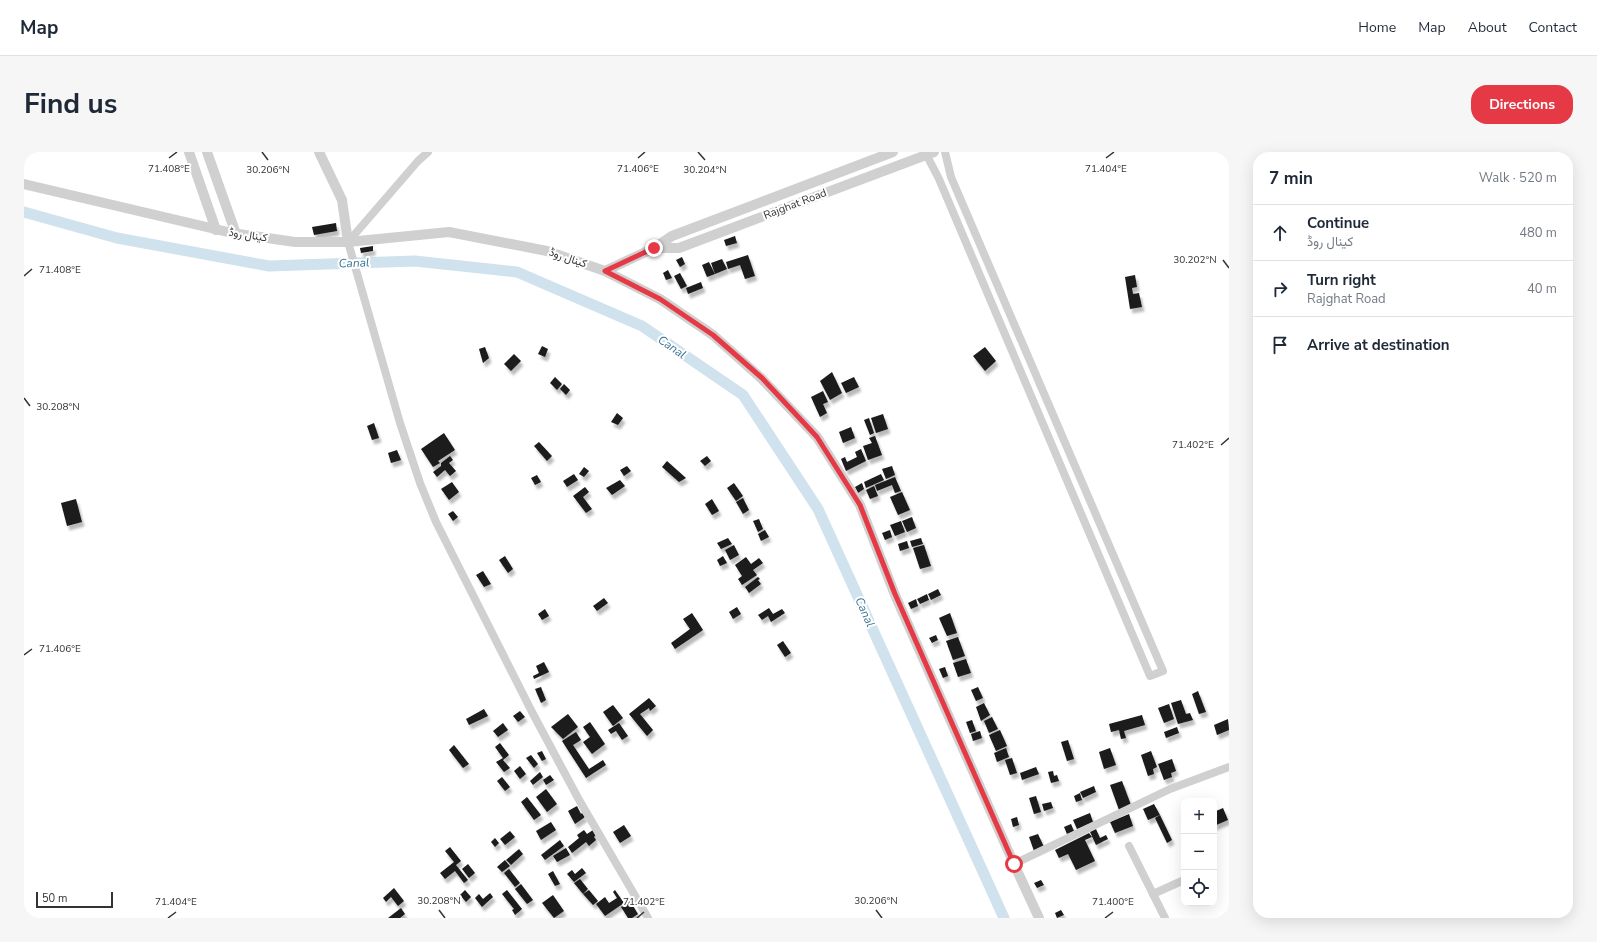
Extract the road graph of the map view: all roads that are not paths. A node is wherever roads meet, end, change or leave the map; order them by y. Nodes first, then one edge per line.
1 (189, 152) edge
2 (207, 152) edge
3 (319, 152) edge
4 (428, 152) edge
5 (893, 152) edge
6 (945, 152) edge
7 (929, 153) edge
8 (24, 184) edge
9 (964, 206) junction
10 (952, 212) junction
11 (216, 230) junction
12 (236, 234) junction
13 (348, 242) junction
14 (654, 248) junction
15 (605, 271) junction
16 (1091, 502) junction
17 (1078, 506) junction
18 (1099, 521) junction
19 (1086, 526) junction
20 (1229, 767) edge
21 (1218, 771) junction
22 (1229, 774) edge
23 (1128, 846) dead end
24 (1014, 864) junction
25 (1181, 881) edge
26 (1153, 894) junction
27 (648, 918) edge
28 (1040, 918) edge
29 (1165, 918) edge

1 - 11 street
2 - 12 street
3 - 13 street
4 - 13 street
5 - 14 street, Rajghat Road
6 - 9 street
7 - 10 street
7 - 14 street, Rajghat Road
8 - 11 street, کینال روڈ
9 - 10 street
9 - 16 street
10 - 17 street
11 - 12 street, کینال روڈ
12 - 13 street, کینال روڈ
13 - 15 street, کینال روڈ
13 - 27 street
14 - 15 street, Rajghat Road
15 - 24 street, کینال روڈ
16 - 17 street
16 - 18 street
17 - 19 street
18 - 19 street
18 - 19 street
20 - 21 street
21 - 22 street
21 - 24 street
23 - 26 street
24 - 28 street, کینال روڈ
25 - 26 street
26 - 29 street

